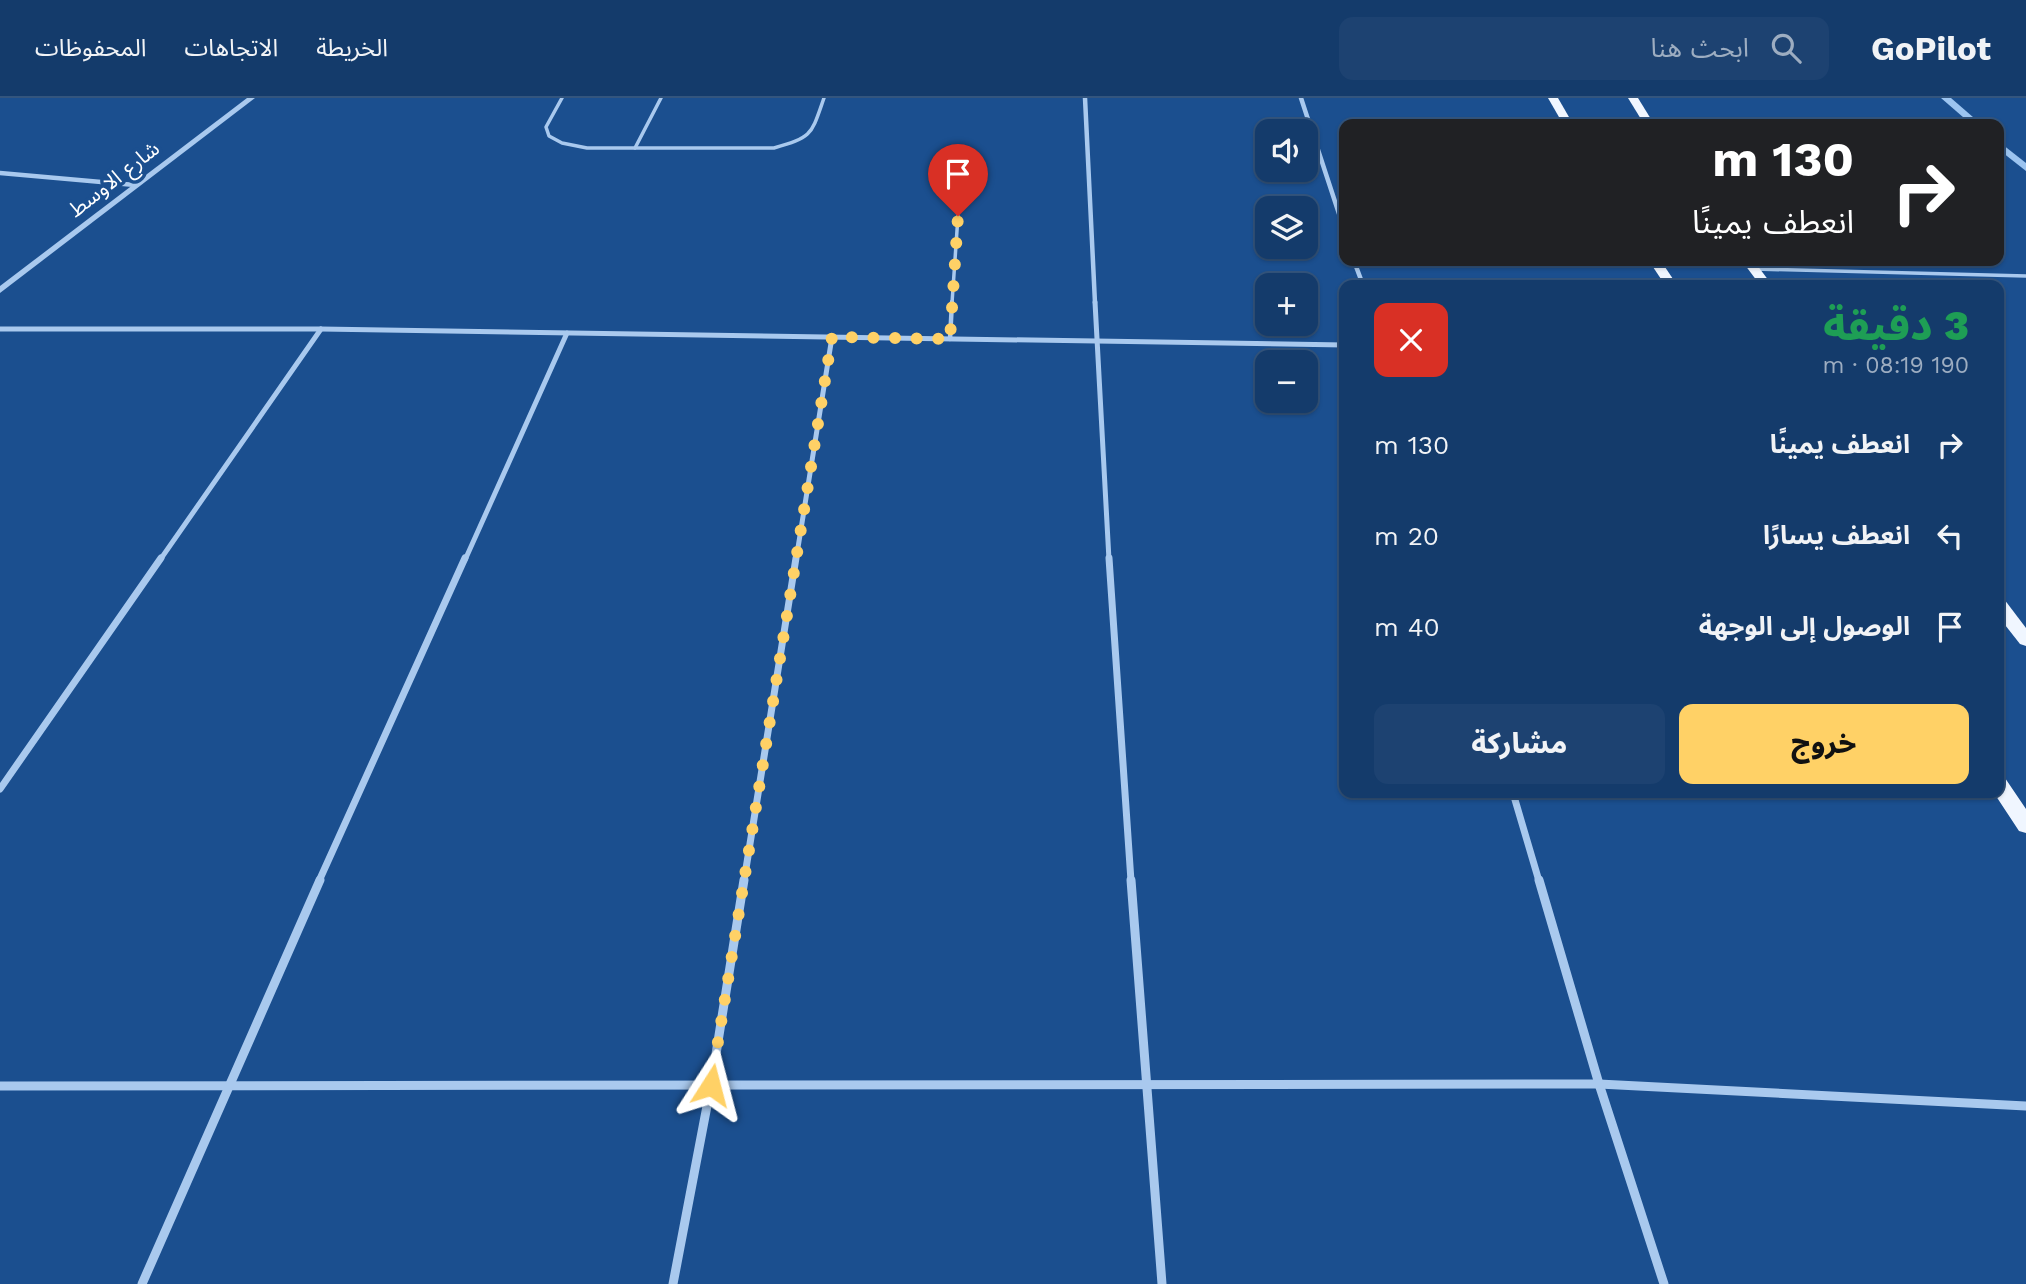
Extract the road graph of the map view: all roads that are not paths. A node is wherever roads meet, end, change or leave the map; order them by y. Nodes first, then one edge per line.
1 (251, 98) edge
2 (562, 98) edge
3 (661, 98) edge
4 (824, 98) edge
5 (1085, 98) edge
6 (1301, 98) edge
7 (1553, 98) edge
8 (1633, 98) edge
9 (1565, 119) edge
10 (1646, 119) edge
11 (635, 148) junction
12 (0, 173) edge
13 (135, 185) junction
14 (1339, 214) edge
15 (958, 216) dead end
16 (1776, 266) edge
17 (2026, 276) edge
18 (0, 290) edge
19 (0, 329) edge
20 (321, 329) junction
21 (567, 333) junction
22 (832, 337) junction
23 (950, 339) junction
24 (1095, 341) junction
25 (1339, 345) edge
26 (2004, 611) edge
27 (2026, 640) edge
28 (0, 789) edge
29 (2004, 792) edge
30 (1514, 798) edge
31 (2026, 825) edge
32 (1598, 1084) junction
33 (711, 1085) junction
34 (1146, 1085) junction
35 (0, 1086) edge
36 (227, 1086) junction
37 (2026, 1106) edge
38 (142, 1284) edge
39 (673, 1284) edge
40 (1162, 1284) edge
41 (1664, 1284) edge

1 - 13 street, شارع الاوسط
2 - 11 lane
3 - 11 lane
4 - 11 lane
5 - 24 street
6 - 14 street
7 - 9 main road
8 - 10 main road
12 - 13 street
13 - 18 street, شارع الاوسط
15 - 23 lane
16 - 17 lane
19 - 20 street
20 - 21 street
20 - 28 street
21 - 22 street
21 - 36 street
22 - 23 street
22 - 33 street
23 - 24 street
24 - 25 street
24 - 34 street
26 - 27 main road
29 - 31 main road
30 - 32 street
32 - 34 street
32 - 37 street
32 - 41 street
33 - 34 street
33 - 36 street
33 - 39 street
34 - 40 street
35 - 36 street
36 - 38 street

